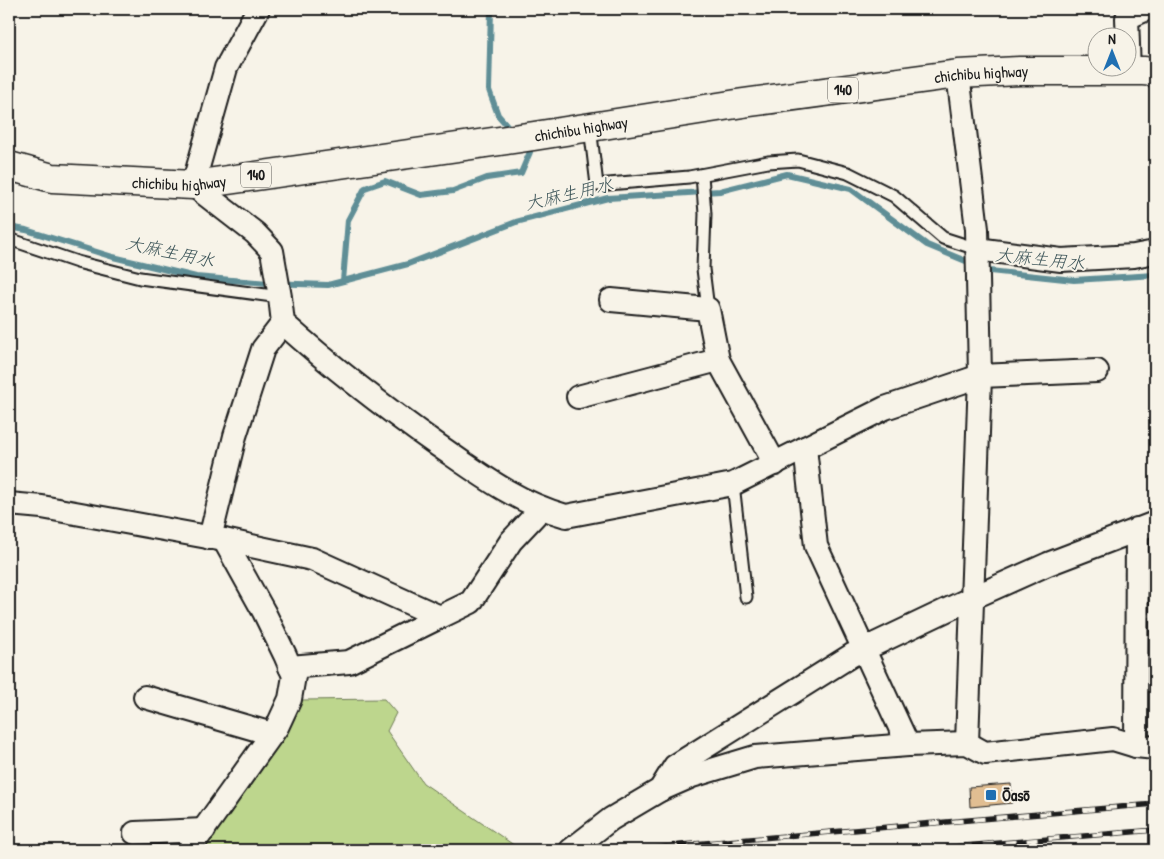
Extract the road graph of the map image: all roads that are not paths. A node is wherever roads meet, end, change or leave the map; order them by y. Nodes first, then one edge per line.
1 (258, 9) edge
2 (1146, 9) edge
3 (1142, 72) edge
4 (958, 74) junction
5 (590, 127) junction
6 (9, 166) edge
7 (702, 177) junction
8 (193, 185) junction
9 (9, 238) edge
10 (978, 250) junction
11 (1155, 252) edge
12 (280, 296) junction
13 (611, 300) dead end
14 (708, 309) junction
15 (283, 323) junction
16 (718, 360) junction
17 (1097, 371) dead end
18 (980, 376) junction
19 (578, 397) dead end
20 (805, 448) junction
21 (775, 464) junction
22 (733, 484) junction
23 (9, 504) edge
24 (541, 509) junction
25 (1146, 526) edge
26 (217, 539) junction
27 (746, 597) dead end
28 (972, 598) junction
29 (440, 616) junction
30 (864, 649) junction
31 (290, 667) junction
32 (146, 697) dead end
33 (272, 734) junction
34 (967, 743) junction
35 (908, 745) junction
36 (1146, 747) edge
37 (660, 790) junction
38 (204, 830) junction
39 (135, 833) dead end
40 (189, 850) edge
41 (571, 850) edge

1 - 8 street
2 - 3 street
3 - 4 highway, chichibu highway / 140
4 - 5 highway, chichibu highway / 140
4 - 10 street
5 - 7 lane
5 - 8 highway, chichibu highway / 140
6 - 8 highway, chichibu highway / 140
7 - 10 lane
7 - 14 lane
8 - 12 street
9 - 12 lane
10 - 11 street
10 - 18 street
12 - 15 street
13 - 14 street
14 - 16 street
15 - 24 street
15 - 26 street
16 - 19 street
16 - 21 street
17 - 18 street
18 - 20 street
18 - 28 street
20 - 21 street
20 - 30 street
21 - 22 street
22 - 24 street
22 - 27 lane
23 - 26 street
24 - 29 street
25 - 28 street
25 - 36 street
26 - 29 street
26 - 31 street
28 - 30 street
28 - 34 street
29 - 31 street
30 - 35 street
30 - 37 street
31 - 33 street
32 - 33 street
33 - 38 street
34 - 35 street
34 - 36 street
35 - 37 street
37 - 41 street
38 - 39 street
38 - 40 street

